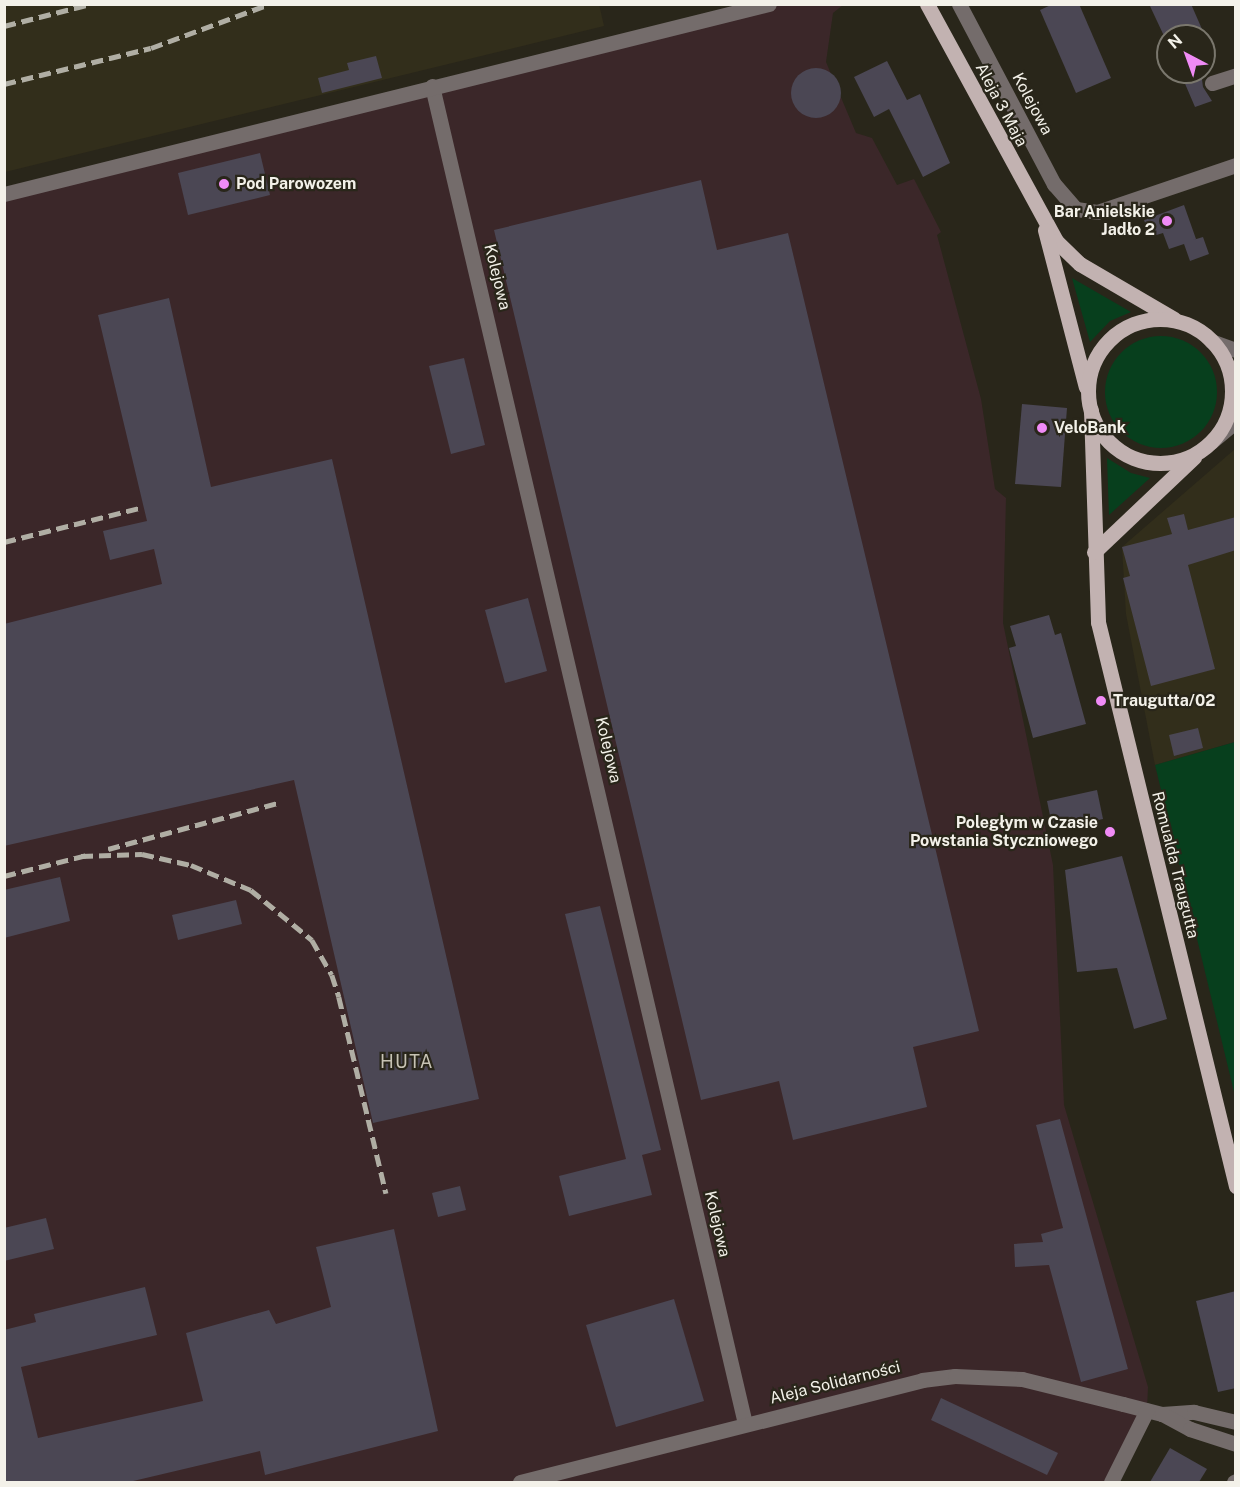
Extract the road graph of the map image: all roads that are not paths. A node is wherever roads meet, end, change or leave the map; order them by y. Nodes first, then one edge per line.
1 (769, 4) edge
2 (927, 4) edge
3 (959, 4) edge
4 (1236, 75) edge
5 (1216, 82) edge
6 (432, 86) junction
7 (1236, 165) edge
8 (4, 194) edge
9 (1043, 222) junction
10 (1179, 322) junction
11 (1211, 341) junction
12 (1236, 350) edge
13 (1087, 388) junction
14 (1091, 410) junction
15 (1236, 421) edge
16 (1207, 445) junction
17 (1094, 552) junction
18 (1236, 1185) edge
19 (1155, 1412) junction
20 (1236, 1422) edge
21 (745, 1424) junction
22 (1236, 1444) edge
23 (520, 1482) edge
24 (1111, 1482) edge

1 - 6 street
2 - 9 main road, Aleja 3 Maja
3 - 7 street, Kolejowa
4 - 5 street
6 - 8 street
6 - 21 street, Kolejowa
9 - 10 main road, Aleja 3 Maja
9 - 13 main road, Aleja 3 Maja
10 - 11 main road
10 - 13 main road
11 - 12 street
11 - 16 main road
13 - 14 main road
14 - 16 main road
14 - 17 main road, Romualda Traugutta
15 - 16 street
16 - 17 main road
17 - 18 main road, Romualda Traugutta
19 - 20 street, Aleja Solidarności
19 - 21 street, Aleja Solidarności
19 - 22 street, Aleja Solidarności
19 - 24 street
21 - 23 street, Aleja Solidarności

